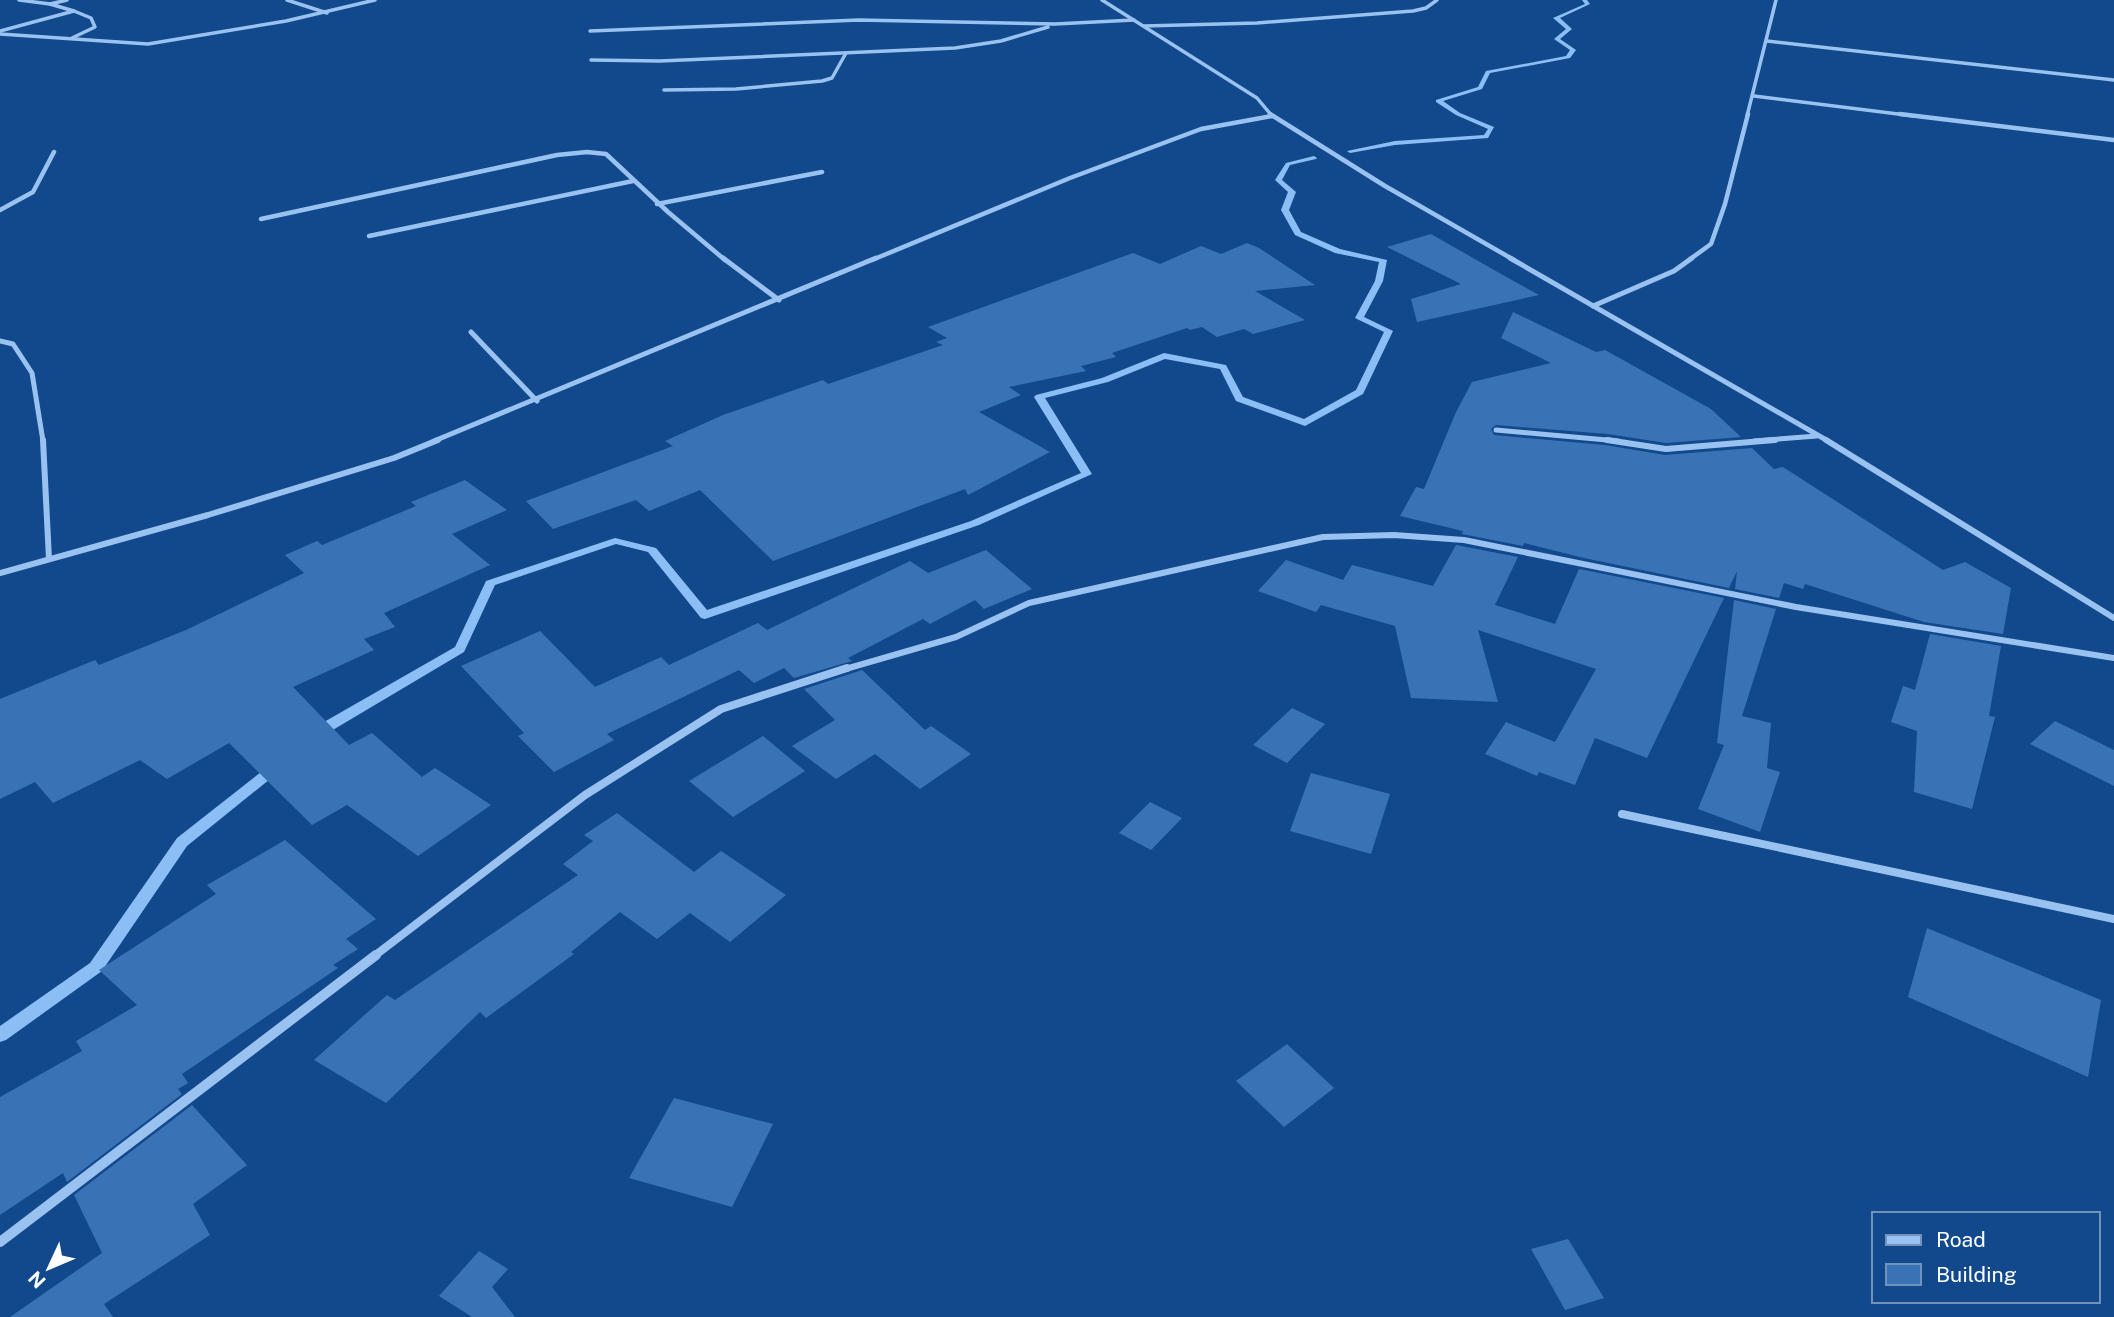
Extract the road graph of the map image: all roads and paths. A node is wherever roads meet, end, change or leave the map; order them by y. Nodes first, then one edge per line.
1 (19, 0) edge
2 (67, 0) edge
3 (287, 0) edge
4 (375, 0) edge
5 (1102, 0) edge
6 (1437, 0) edge
7 (1776, 0) edge
8 (50, 4) junction
9 (74, 11) junction
10 (327, 13) junction
11 (1135, 20) junction
12 (1055, 24) junction
13 (1143, 26) junction
14 (590, 31) dead end
15 (0, 32) edge
16 (72, 38) junction
17 (1767, 41) junction
18 (846, 53) junction
19 (591, 60) dead end
20 (2114, 80) edge
21 (664, 90) dead end
22 (1754, 96) junction
23 (1272, 116) junction
24 (2114, 140) edge
25 (54, 152) dead end
26 (822, 172) dead end
27 (633, 181) junction
28 (657, 204) junction
29 (0, 210) edge
30 (261, 219) dead end
31 (369, 236) dead end
32 (779, 300) junction
33 (1593, 306) junction
34 (471, 332) dead end
35 (0, 341) edge
36 (537, 401) junction
37 (1496, 430) dead end
38 (1818, 435) junction
39 (49, 559) junction
40 (0, 573) edge
41 (2114, 618) edge
42 (2114, 658) edge
43 (1622, 814) dead end
44 (2114, 919) edge
45 (0, 1241) edge

1 - 8 street
2 - 8 street
3 - 10 street
4 - 10 street
5 - 11 street
6 - 13 street
7 - 17 street
8 - 9 street
9 - 15 street
9 - 16 street
10 - 16 street
11 - 12 street
11 - 13 street
12 - 14 street
12 - 18 street
13 - 23 street
15 - 16 street
17 - 20 street
17 - 22 street
18 - 19 street
18 - 21 street
22 - 24 street
22 - 33 street
23 - 32 street
23 - 33 street
25 - 29 street
26 - 28 street
27 - 28 street
27 - 30 street
27 - 31 street
28 - 32 street
32 - 36 street
33 - 38 street
34 - 36 street
35 - 39 street
36 - 39 street
37 - 38 street
38 - 41 street
39 - 40 street
42 - 45 street
43 - 44 street

